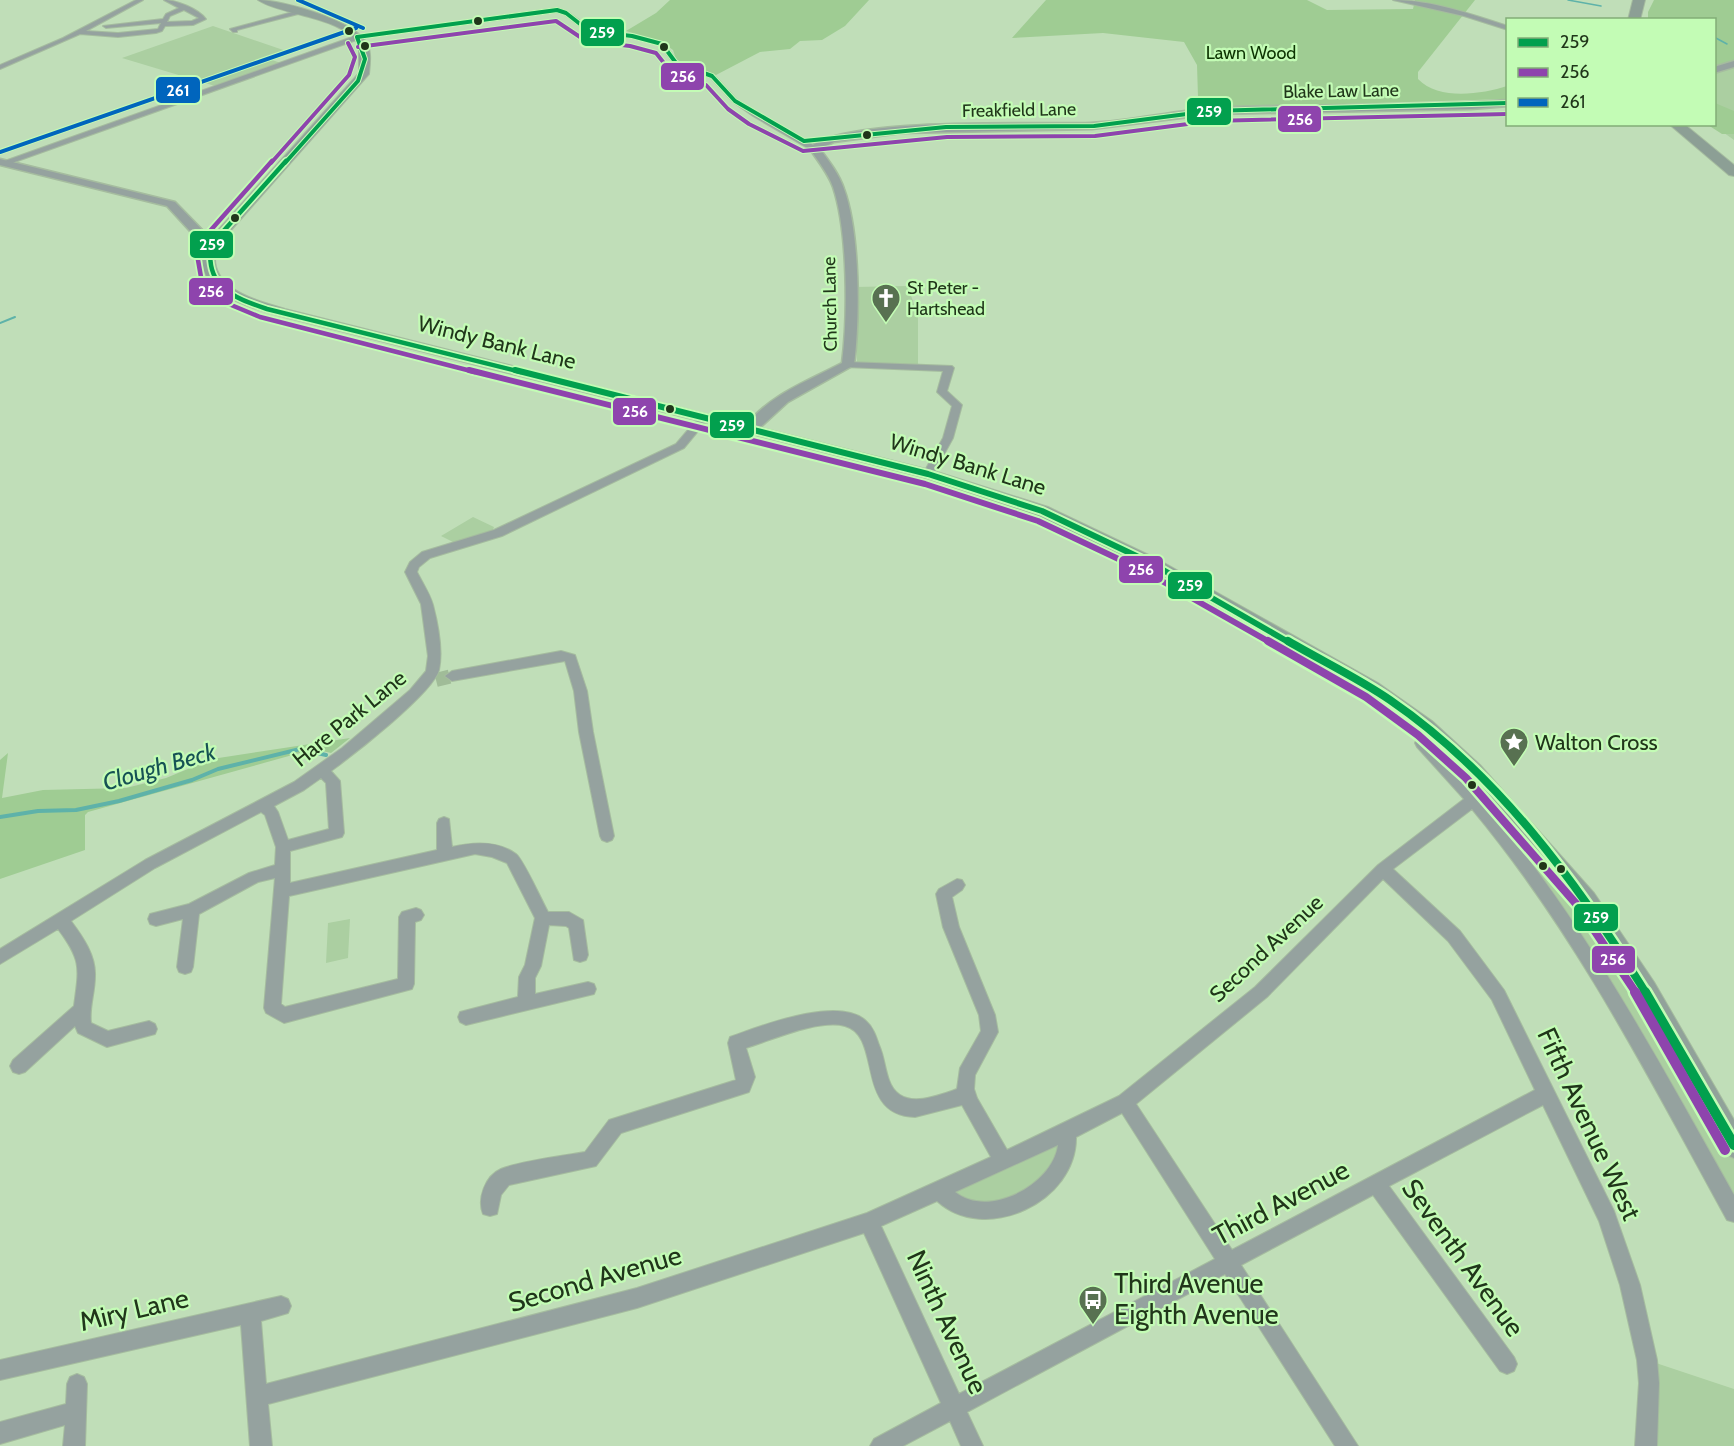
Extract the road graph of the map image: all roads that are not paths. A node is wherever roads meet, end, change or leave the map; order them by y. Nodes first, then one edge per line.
1 (140, 0) edge
2 (167, 0) edge
3 (262, 0) edge
4 (1396, 0) edge
5 (1639, 0) edge
6 (184, 8) junction
7 (300, 12) junction
8 (1634, 18) edge
9 (163, 22) junction
10 (94, 24) junction
11 (1506, 27) edge
12 (232, 29) dead end
13 (79, 32) junction
14 (358, 37) junction
15 (1734, 64) edge
16 (0, 67) edge
17 (1716, 69) edge
18 (1506, 103) edge
19 (1210, 111) joint
20 (1677, 126) edge
21 (1694, 126) edge
22 (828, 140) junction
23 (804, 141) junction
24 (814, 148) junction
25 (1734, 160) edge
26 (3, 162) edge
27 (1734, 172) edge
28 (211, 245) junction
29 (848, 365) junction
30 (703, 419) junction
31 (750, 429) junction
32 (928, 474) junction
33 (452, 676) tunnel mouth
34 (1422, 743) dead end
35 (321, 770) junction
36 (1481, 793) junction
37 (262, 805) junction
38 (444, 823) dead end
39 (607, 836) dead end
40 (283, 847) junction
41 (446, 853) junction
42 (1383, 868) junction
43 (283, 869) junction
44 (957, 885) dead end
45 (282, 891) junction
46 (192, 910) junction
47 (416, 915) dead end
48 (156, 918) dead end
49 (543, 918) junction
50 (60, 919) junction
51 (580, 955) dead end
52 (0, 957) edge
53 (185, 967) dead end
54 (588, 989) dead end
55 (526, 1003) junction
56 (80, 1011) junction
57 (466, 1017) dead end
58 (149, 1029) dead end
59 (19, 1066) dead end
60 (1547, 1093) junction
61 (966, 1095) junction
62 (1125, 1102) junction
63 (1067, 1132) junction
64 (1734, 1145) edge
65 (1003, 1160) junction
66 (1376, 1184) junction
67 (939, 1190) junction
68 (490, 1207) dead end
69 (1734, 1213) edge
70 (869, 1222) junction
71 (1229, 1261) junction
72 (281, 1306) dead end
73 (250, 1313) junction
74 (1507, 1364) dead end
75 (0, 1370) edge
76 (78, 1384) dead end
77 (257, 1397) junction
78 (954, 1406) junction
79 (75, 1412) junction
80 (0, 1433) edge
81 (74, 1446) edge
82 (261, 1446) edge
83 (881, 1446) edge
84 (972, 1446) edge
85 (1347, 1446) edge
86 (1646, 1446) edge

1 - 10 street
2 - 6 street
3 - 7 main road
4 - 11 street
5 - 8 highway
6 - 9 street
6 - 9 street
7 - 12 street
7 - 14 main road
9 - 10 street
9 - 13 street
10 - 13 street
13 - 16 street
14 - 23 street
14 - 26 street
14 - 28 main road
15 - 17 street
18 - 19 street, Blake Law Lane
19 - 22 street, Freakfield Lane
20 - 27 highway
21 - 25 highway
22 - 23 street
22 - 24 street
23 - 24 street
24 - 29 street, Church Lane
26 - 28 street
28 - 30 main road, Windy Bank Lane
29 - 31 street, Church Lane
29 - 32 street
30 - 31 main road, Windy Bank Lane
30 - 35 street, Hare Park Lane
31 - 32 main road, Windy Bank Lane
32 - 36 main road, Windy Bank Lane
33 - 39 street
34 - 36 street, Windy Bank Lane
35 - 37 street, Hare Park Lane
35 - 40 street
36 - 42 street, Second Avenue
36 - 64 main road, Windy Bank Lane
36 - 69 street, Windy Bank Lane
37 - 40 street
37 - 50 street, Hare Park Lane
38 - 41 street
40 - 43 street
41 - 45 street
41 - 49 street
42 - 60 street, Fifth Avenue West
42 - 62 street, Second Avenue
43 - 45 street
43 - 46 street
44 - 61 street
45 - 47 street
46 - 48 street
46 - 53 street
49 - 51 street
49 - 55 street
50 - 52 street, Hare Park Lane
50 - 56 street
54 - 55 street
55 - 57 street
56 - 58 street
56 - 59 street
60 - 66 street, Third Avenue
60 - 86 street, Fifth Avenue West
61 - 65 street
61 - 68 street
62 - 63 street, Second Avenue
62 - 71 street
63 - 65 street, Second Avenue
63 - 67 street
65 - 67 street, Second Avenue
66 - 71 street, Third Avenue
66 - 74 street, Seventh Avenue
67 - 70 street, Second Avenue
70 - 77 street, Second Avenue
70 - 78 street, Ninth Avenue
71 - 78 street, Third Avenue
71 - 85 street
72 - 73 street, Miry Lane
73 - 75 street, Miry Lane
73 - 77 street
76 - 79 street
77 - 82 street
78 - 83 street, Third Avenue
78 - 84 street, Ninth Avenue
79 - 80 street
79 - 81 street

